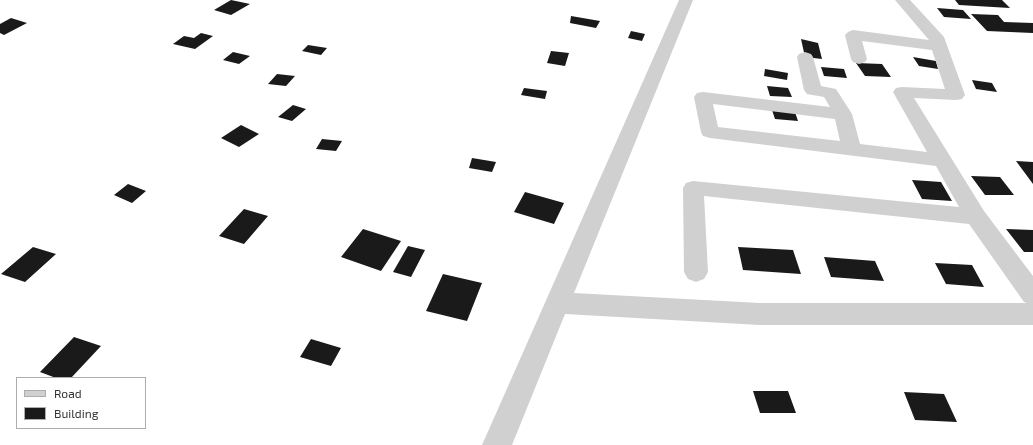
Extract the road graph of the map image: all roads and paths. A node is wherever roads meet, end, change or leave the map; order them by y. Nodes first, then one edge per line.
1 (686, 0) edge
2 (902, 0) edge
3 (939, 46) junction
4 (805, 57) dead end
5 (858, 59) dead end
6 (843, 114) junction
7 (852, 149) junction
8 (943, 160) junction
9 (976, 217) junction
10 (696, 272) dead end
11 (1033, 295) edge
12 (558, 303) junction
13 (1033, 314) edge
14 (497, 445) edge

1 - 12 street
2 - 3 street
3 - 5 street
3 - 8 street
4 - 6 street
6 - 7 street
6 - 7 street
7 - 8 street
8 - 9 street
9 - 10 street
9 - 11 street
12 - 13 street
12 - 14 street

